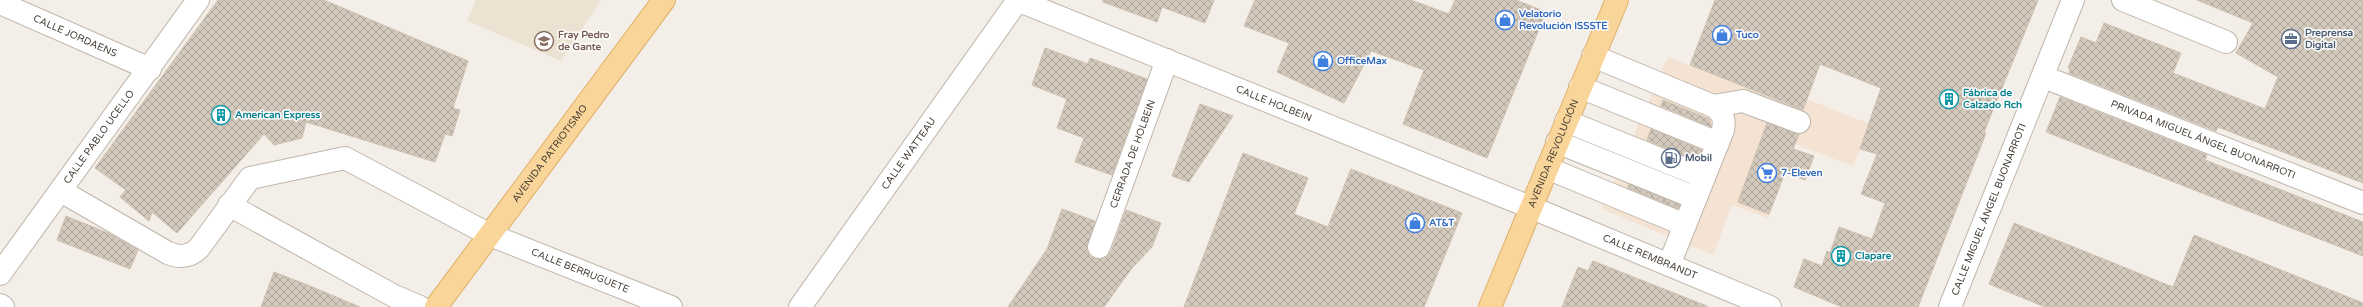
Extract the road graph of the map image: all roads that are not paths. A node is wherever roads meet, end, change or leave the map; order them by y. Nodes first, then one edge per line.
1 (198, 0) edge
2 (664, 0) edge
3 (1017, 0) edge
4 (1617, 0) edge
5 (2073, 0) edge
6 (2123, 0) edge
7 (0, 2) edge
8 (2226, 42) dead end
9 (1167, 60) junction
10 (150, 68) junction
11 (1586, 72) junction
12 (2044, 78) junction
13 (1713, 106) junction
14 (1569, 114) junction
15 (1799, 122) dead end
16 (1721, 137) junction
17 (1552, 156) junction
18 (1707, 171) junction
19 (61, 191) junction
20 (2363, 203) edge
21 (229, 205) junction
22 (1530, 207) junction
23 (1690, 212) junction
24 (490, 235) junction
25 (1099, 248) dead end
26 (1668, 265) junction
27 (0, 274) edge
28 (0, 305) edge
29 (3, 307) edge
30 (420, 307) edge
31 (436, 307) edge
32 (671, 307) edge
33 (800, 307) edge
34 (1490, 307) edge
35 (1770, 307) edge
36 (1950, 307) edge

1 - 10 street, CALLE PABLO UCELLO
2 - 24 main road, AVENIDA PATRIOTISMO
3 - 9 street, CALLE HOLBEIN
3 - 33 street, CALLE WATTEAU
4 - 11 main road, AVENIDA REVOLUCIÓN
5 - 12 street, CALLE MIGUEL ÁNGEL BUONARROTI
6 - 8 street
7 - 10 street, CALLE JORDAENS
9 - 22 street, CALLE HOLBEIN
9 - 25 street, CERRADA DE HOLBEIN
10 - 19 street, CALLE PABLO UCELLO
11 - 13 street
11 - 14 main road, AVENIDA REVOLUCIÓN
11 - 16 street
12 - 20 street, PRIVADA MIGUEL ÁNGEL BUONARROTI
12 - 36 street, CALLE MIGUEL ÁNGEL BUONARROTI
13 - 15 street
13 - 16 street
14 - 17 main road, AVENIDA REVOLUCIÓN
14 - 18 street
16 - 18 street
17 - 22 main road, AVENIDA REVOLUCIÓN
17 - 23 street
17 - 23 street
18 - 23 street
19 - 21 street, CALLE BERRUGUETE
19 - 27 street, CALLE PABLO UCELLO
21 - 24 street, CALLE BERRUGUETE
21 - 30 street
22 - 26 street, CALLE REMBRANDT
22 - 34 main road, AVENIDA REVOLUCIÓN
23 - 26 street
24 - 31 main road, AVENIDA PATRIOTISMO
24 - 32 street, CALLE BERRUGUETE
26 - 35 street, CALLE REMBRANDT
28 - 29 street

